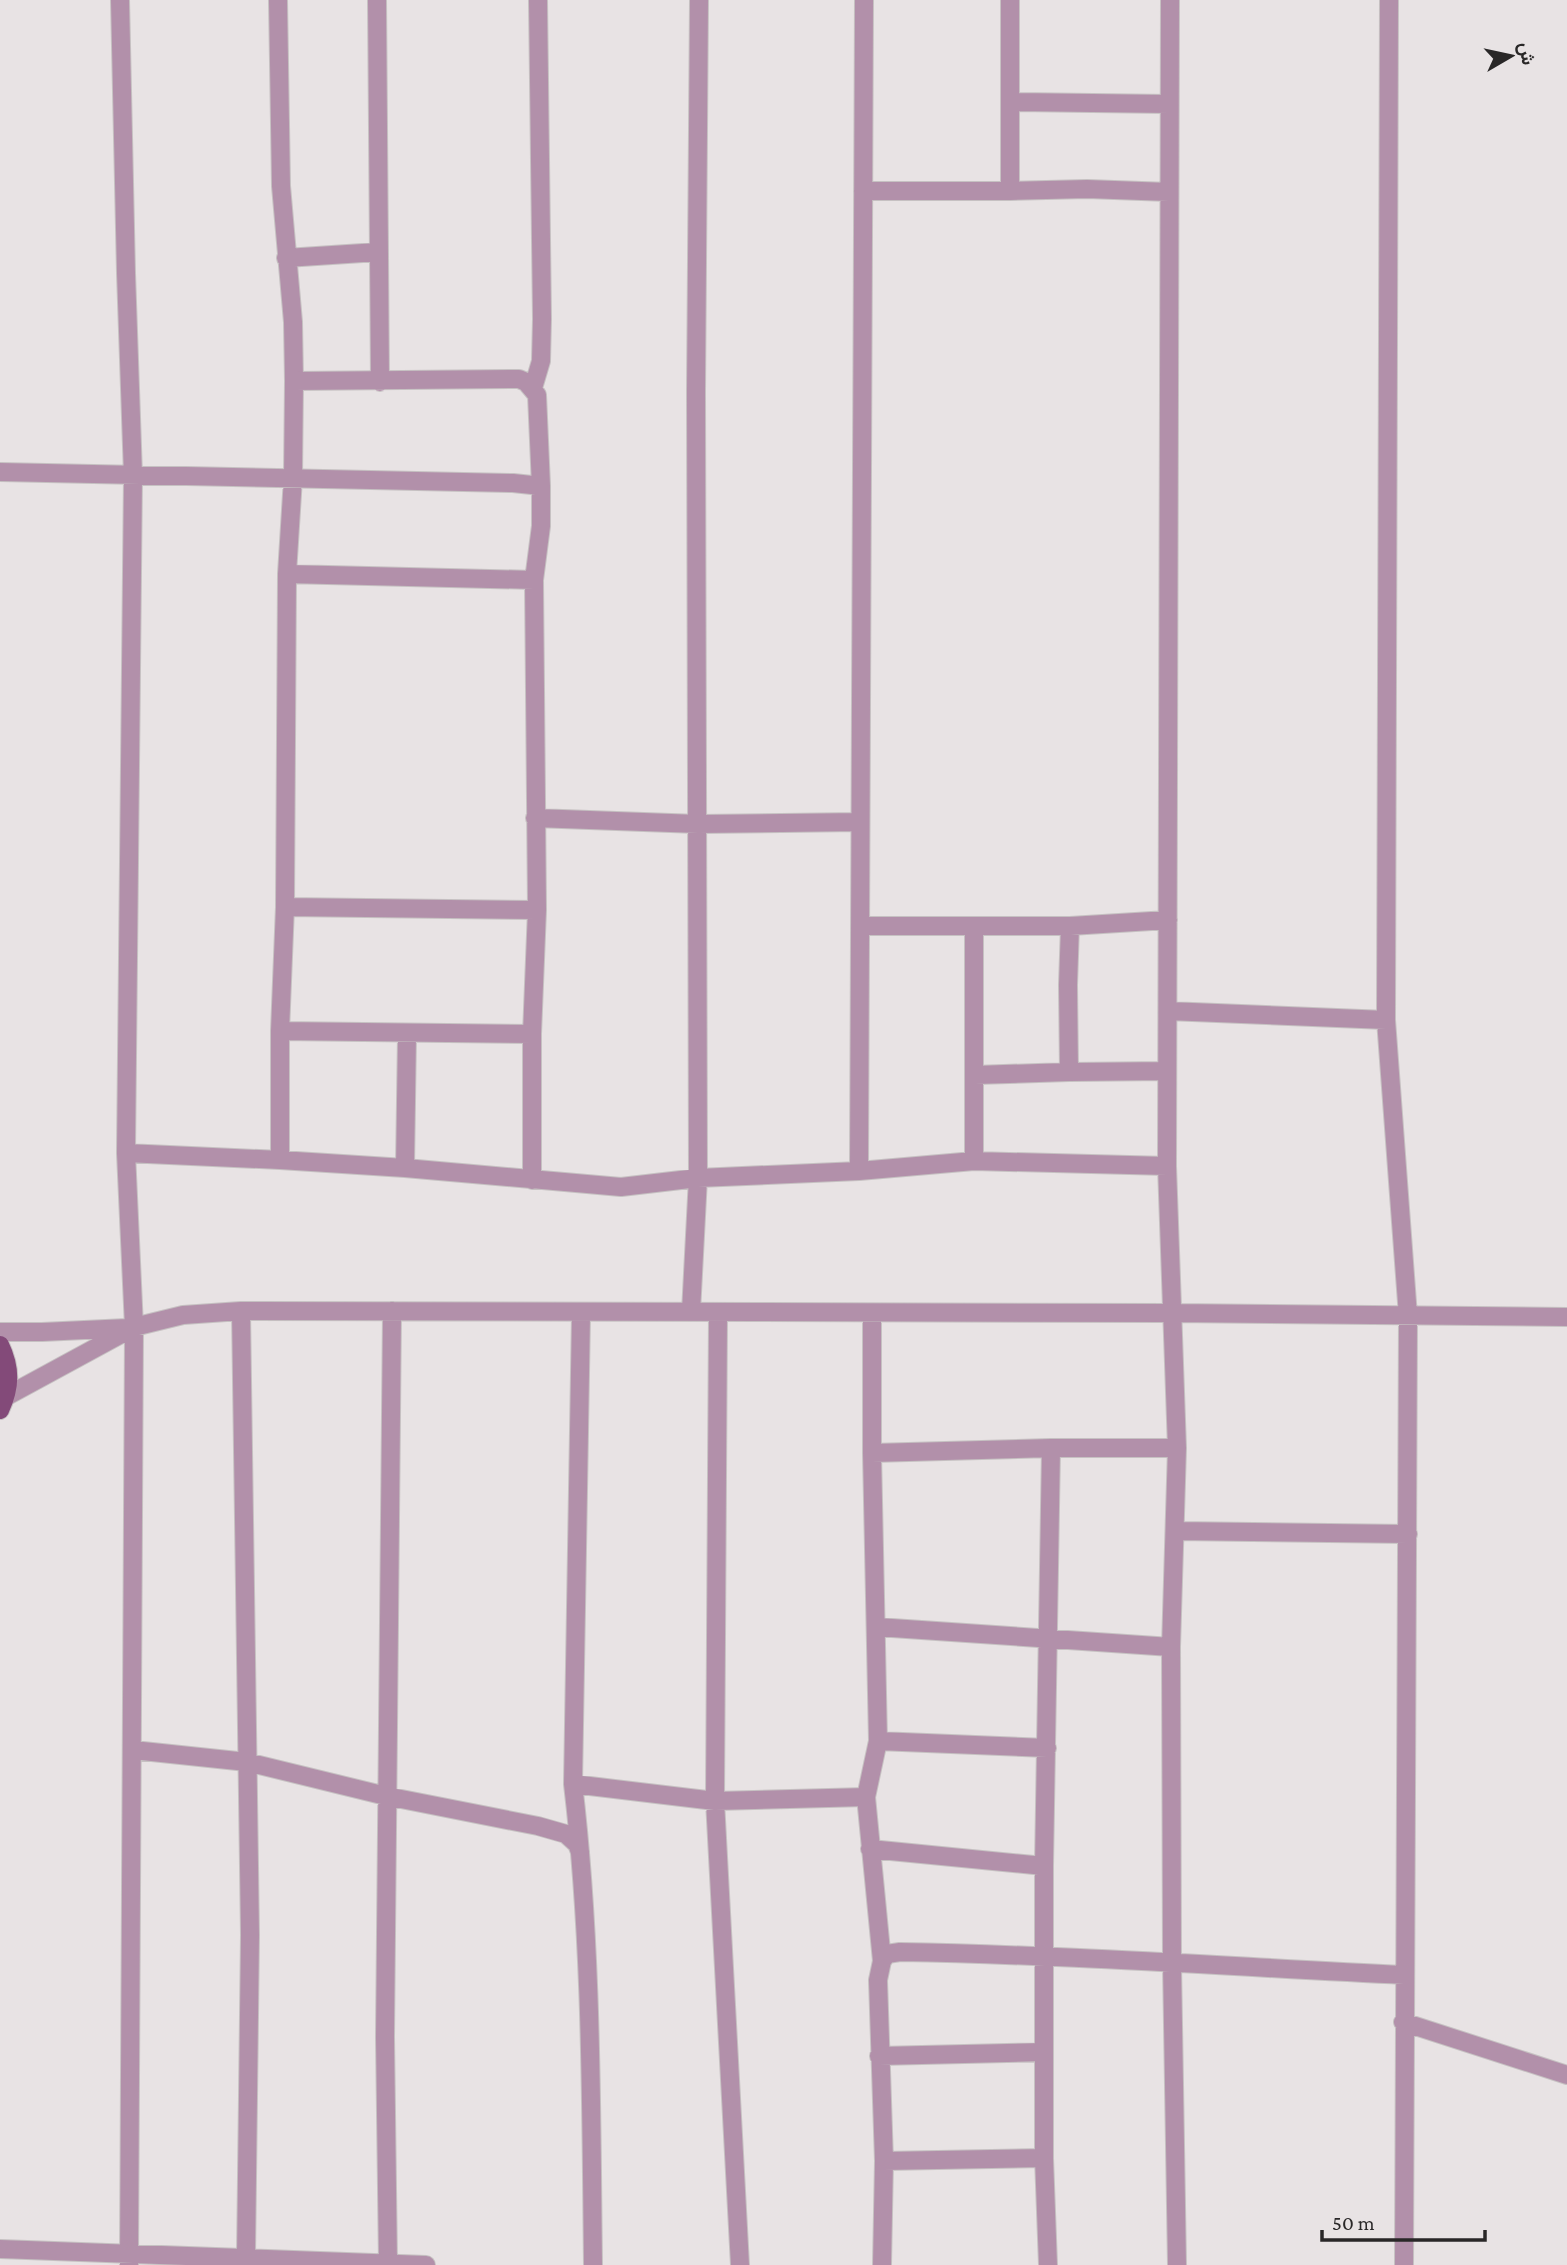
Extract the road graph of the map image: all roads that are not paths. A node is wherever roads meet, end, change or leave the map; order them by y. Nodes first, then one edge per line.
1 (120, 0) edge
2 (278, 0) edge
3 (377, 0) edge
4 (538, 0) edge
5 (699, 0) edge
6 (864, 0) edge
7 (1010, 0) edge
8 (1170, 0) edge
9 (1389, 0) edge
10 (1010, 102) junction
11 (1169, 104) junction
12 (863, 191) junction
13 (1010, 191) junction
14 (1169, 192) junction
15 (378, 252) junction
16 (286, 258) junction
17 (294, 381) junction
18 (380, 382) junction
19 (533, 388) junction
20 (0, 472) edge
21 (134, 475) junction
22 (293, 478) junction
23 (541, 486) junction
24 (287, 573) junction
25 (534, 580) junction
26 (535, 818) junction
27 (859, 822) junction
28 (698, 824) junction
29 (285, 907) junction
30 (537, 910) junction
31 (1168, 920) junction
32 (861, 926) junction
33 (974, 926) junction
34 (1070, 926) junction
35 (1168, 1011) junction
36 (1386, 1020) junction
37 (280, 1031) junction
38 (407, 1034) junction
39 (532, 1034) junction
40 (1167, 1071) junction
41 (1069, 1072) junction
42 (975, 1075) junction
43 (126, 1153) junction
44 (280, 1160) junction
45 (974, 1161) junction
46 (1167, 1166) junction
47 (405, 1168) junction
48 (859, 1171) junction
49 (698, 1178) junction
50 (532, 1180) junction
51 (241, 1311) junction
52 (392, 1311) junction
53 (691, 1312) junction
54 (718, 1312) junction
55 (1173, 1313) junction
56 (581, 1314) junction
57 (872, 1314) junction
58 (1408, 1316) junction
59 (1567, 1317) edge
60 (134, 1328) junction
61 (0, 1332) edge
62 (0, 1345) edge
63 (4, 1403) edge
64 (1051, 1448) junction
65 (1177, 1448) junction
66 (872, 1453) junction
67 (1175, 1531) junction
68 (1408, 1534) junction
69 (877, 1627) junction
70 (1047, 1639) junction
71 (1171, 1647) junction
72 (877, 1741) junction
73 (1047, 1748) junction
74 (133, 1750) junction
75 (247, 1762) junction
76 (573, 1784) junction
77 (386, 1796) junction
78 (866, 1797) junction
79 (715, 1801) junction
80 (870, 1849) junction
81 (581, 1857) junction
82 (1044, 1867) junction
83 (1044, 1955) junction
84 (882, 1961) junction
85 (1172, 1964) junction
86 (1404, 1975) junction
87 (1404, 2022) junction
88 (1044, 2052) junction
89 (880, 2056) junction
90 (1567, 2075) edge
91 (1044, 2158) junction
92 (884, 2161) junction
93 (0, 2249) edge
94 (246, 2257) junction
95 (129, 2259) edge
96 (388, 2264) edge
97 (426, 2265) edge
98 (593, 2265) edge
99 (740, 2265) edge
100 (882, 2265) edge
101 (1048, 2265) edge
102 (1177, 2265) edge
103 (1404, 2265) edge

1 - 21 street
2 - 16 street
3 - 15 street
4 - 19 street
5 - 28 street
6 - 12 street
7 - 10 street
8 - 11 street
9 - 36 street
10 - 11 street
10 - 13 street
11 - 14 street
12 - 13 street
12 - 27 street
13 - 14 street
14 - 31 street
15 - 16 street
15 - 18 street
16 - 17 street
17 - 18 street
17 - 22 street
18 - 19 street
19 - 23 street
20 - 21 street
21 - 22 street
21 - 43 street
22 - 23 street
22 - 24 street
23 - 25 street
24 - 25 street
24 - 29 street
25 - 26 street
26 - 28 street
26 - 30 street
27 - 28 street
27 - 32 street
28 - 49 street
29 - 30 street
29 - 37 street
30 - 39 street
31 - 34 street
31 - 35 street
32 - 33 street
32 - 48 street
33 - 34 street
33 - 42 street
34 - 41 street
35 - 36 street
35 - 40 street
36 - 58 street
37 - 38 street
37 - 44 street
38 - 39 street
38 - 47 street
39 - 50 street
40 - 41 street
40 - 46 street
41 - 42 street
42 - 45 street
43 - 44 street
43 - 60 street
44 - 47 street
45 - 46 street
45 - 48 street
46 - 55 street
47 - 50 street
48 - 49 street
49 - 50 street
49 - 53 street
51 - 52 street
51 - 60 street
51 - 75 street
52 - 56 street
52 - 77 street
53 - 54 street
53 - 56 street
54 - 57 street
54 - 79 street
55 - 57 street
55 - 58 street
55 - 65 street
56 - 76 street
57 - 66 street
58 - 59 street
58 - 68 street
60 - 61 street
60 - 63 street
60 - 74 street
62 - 63 main road
64 - 65 street
64 - 66 street
64 - 70 street
65 - 67 street
66 - 69 street
67 - 68 street
67 - 71 street
68 - 86 street
69 - 70 street
69 - 72 street
70 - 71 street
70 - 73 street
71 - 85 street
72 - 73 street
72 - 78 street
73 - 82 street
74 - 75 street
74 - 95 street
75 - 77 street
75 - 94 street
76 - 79 street
76 - 81 street
77 - 81 street
77 - 96 street
78 - 79 street
78 - 80 street
79 - 99 street
80 - 82 street
80 - 84 street
81 - 98 street
82 - 83 street
83 - 84 street
83 - 85 street
83 - 88 street
84 - 89 street
85 - 86 street
85 - 102 street
86 - 87 street
87 - 90 street
87 - 103 street
88 - 89 street
88 - 91 street
89 - 92 street
91 - 92 street
91 - 101 street
92 - 100 street
93 - 95 street
94 - 95 street
94 - 96 street
96 - 97 street

